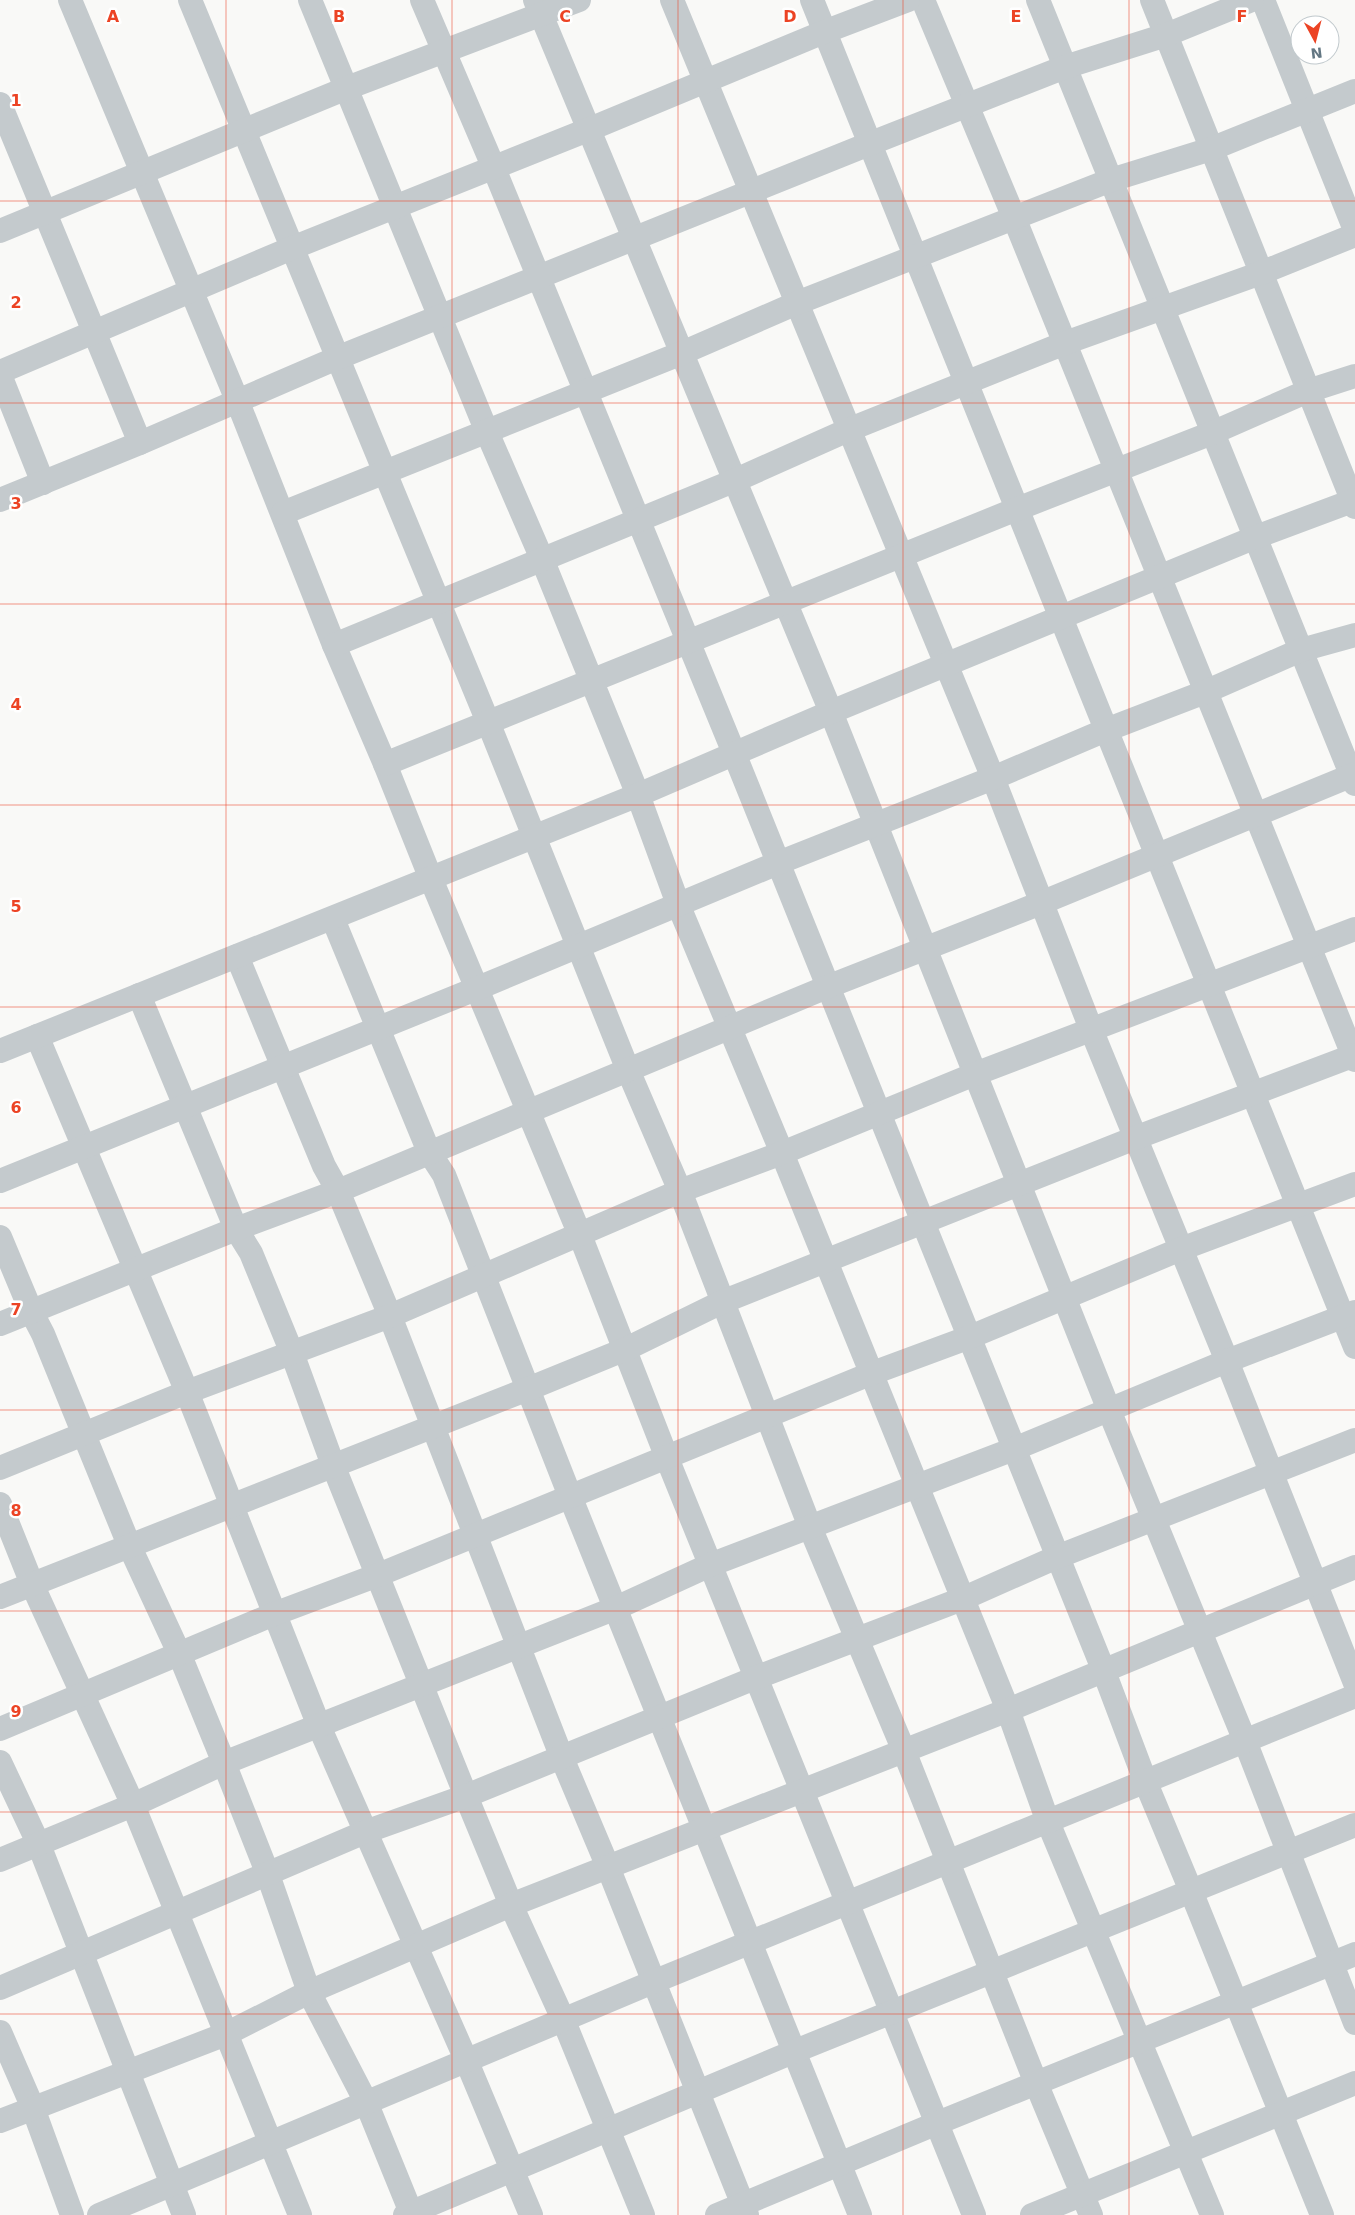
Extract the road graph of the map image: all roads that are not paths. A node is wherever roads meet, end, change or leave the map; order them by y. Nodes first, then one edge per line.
1 (70, 0) edge
2 (190, 0) edge
3 (310, 0) edge
4 (422, 0) edge
5 (579, 0) edge
6 (672, 0) edge
7 (812, 0) edge
8 (908, 0) edge
9 (923, 0) edge
10 (1038, 0) edge
11 (1152, 0) edge
12 (1252, 0) edge
13 (1263, 0) edge
14 (538, 8) edge
15 (824, 32) junction
16 (1166, 35) junction
17 (444, 52) junction
18 (1066, 68) junction
19 (706, 82) junction
20 (347, 88) junction
21 (1355, 90) edge
22 (0, 104) edge
23 (967, 106) junction
24 (1307, 110) junction
25 (590, 129) junction
26 (244, 131) junction
27 (869, 144) junction
28 (1212, 149) junction
29 (493, 166) junction
30 (142, 172) junction
31 (1111, 180) junction
32 (752, 192) junction
33 (396, 205) junction
34 (45, 213) junction
35 (1015, 220) junction
36 (1355, 230) edge
37 (0, 231) edge
38 (1355, 235) edge
39 (634, 238) junction
40 (292, 248) junction
41 (916, 257) junction
42 (1261, 274) junction
43 (538, 276) junction
44 (191, 292) junction
45 (797, 303) junction
46 (1163, 308) junction
47 (440, 316) junction
48 (94, 333) junction
49 (1065, 343) junction
50 (682, 353) junction
51 (337, 358) junction
52 (0, 373) edge
53 (1355, 376) edge
54 (967, 383) junction
55 (1308, 391) junction
56 (585, 392) junction
57 (237, 400) junction
58 (848, 430) junction
59 (486, 432) junction
60 (1212, 433) junction
61 (140, 443) junction
62 (1115, 470) junction
63 (384, 473) junction
64 (736, 480) junction
65 (43, 483) junction
66 (0, 500) edge
67 (1354, 503) edge
68 (1017, 509) junction
69 (283, 513) junction
70 (637, 521) junction
71 (1256, 537) junction
72 (900, 557) junction
73 (542, 559) junction
74 (1159, 577) junction
75 (437, 601) junction
76 (786, 604) junction
77 (1062, 619) junction
78 (1355, 635) edge
79 (689, 643) junction
80 (334, 645) junction
81 (1301, 650) junction
82 (947, 666) junction
83 (590, 683) junction
84 (1205, 692) junction
85 (831, 712) junction
86 (488, 722) junction
87 (1106, 730) junction
88 (734, 753) junction
89 (386, 764) junction
90 (993, 778) junction
91 (1354, 778) edge
92 (638, 795) junction
93 (1254, 814) junction
94 (874, 824) junction
95 (534, 835) junction
96 (1156, 855) junction
97 (778, 863) junction
98 (431, 879) junction
99 (1041, 903) junction
100 (678, 904) junction
101 (333, 919) junction
102 (1355, 929) edge
103 (578, 946) junction
104 (925, 948) junction
105 (1308, 948) junction
106 (237, 956) junction
107 (1208, 986) junction
108 (827, 987) junction
109 (478, 988) junction
110 (139, 995) junction
111 (379, 1028) junction
112 (729, 1028) junction
113 (1091, 1029) junction
114 (37, 1036) junction
115 (0, 1052) edge
116 (1354, 1057) edge
117 (282, 1068) junction
118 (628, 1070) junction
119 (975, 1074) junction
120 (1252, 1094) junction
121 (184, 1106) junction
122 (529, 1112) junction
123 (878, 1114) junction
124 (1135, 1138) junction
125 (83, 1146) junction
126 (429, 1152) junction
127 (782, 1153) junction
128 (0, 1181) edge
129 (1020, 1183) junction
130 (1355, 1184) edge
131 (338, 1191) junction
132 (680, 1192) junction
133 (1299, 1206) junction
134 (924, 1223) junction
135 (236, 1229) junction
136 (580, 1234) junction
137 (0, 1237) edge
138 (1181, 1249) junction
139 (826, 1262) junction
140 (135, 1269) junction
141 (484, 1275) junction
142 (1066, 1297) junction
143 (722, 1302) junction
144 (31, 1311) junction
145 (1348, 1314) edge
146 (390, 1316) junction
147 (0, 1324) edge
148 (970, 1337) junction
149 (1355, 1347) edge
150 (626, 1349) junction
151 (292, 1353) junction
152 (1227, 1360) junction
153 (870, 1374) junction
154 (528, 1389) junction
155 (188, 1392) junction
156 (1109, 1410) junction
157 (768, 1416) junction
158 (434, 1425) junction
159 (82, 1434) junction
160 (1355, 1440) edge
161 (1014, 1449) junction
162 (667, 1458) junction
163 (333, 1465) junction
164 (0, 1468) edge
165 (1271, 1473) junction
166 (916, 1486) junction
167 (570, 1496) junction
168 (0, 1504) edge
169 (231, 1505) junction
170 (1154, 1520) junction
171 (810, 1526) junction
172 (475, 1535) junction
173 (129, 1545) junction
174 (1057, 1558) junction
175 (710, 1566) junction
176 (1355, 1566) edge
177 (378, 1574) junction
178 (1316, 1582) junction
179 (32, 1584) junction
180 (0, 1597) edge
181 (962, 1599) junction
182 (616, 1608) junction
183 (274, 1614) junction
184 (1199, 1630) junction
185 (858, 1639) junction
186 (519, 1647) junction
187 (179, 1653) junction
188 (1104, 1669) junction
189 (755, 1678) junction
190 (1355, 1683) edge
191 (422, 1685) junction
192 (81, 1694) junction
193 (1355, 1696) edge
194 (1008, 1710) junction
195 (659, 1718) junction
196 (319, 1726) junction
197 (0, 1729) edge
198 (1245, 1741) junction
199 (904, 1751) junction
200 (562, 1758) junction
201 (0, 1762) edge
202 (224, 1763) junction
203 (1146, 1783) junction
204 (803, 1791) junction
205 (466, 1796) junction
206 (133, 1805) junction
207 (1048, 1822) junction
208 (1355, 1825) edge
209 (705, 1830) junction
210 (365, 1832) junction
211 (39, 1845) junction
212 (1288, 1852) junction
213 (0, 1860) edge
214 (948, 1862) junction
215 (608, 1867) junction
216 (268, 1872) junction
217 (1192, 1891) junction
218 (846, 1904) junction
219 (511, 1905) junction
220 (176, 1914) junction
221 (1094, 1930) junction
222 (752, 1943) junction
223 (414, 1946) junction
224 (1355, 1954) edge
225 (81, 1955) junction
226 (1332, 1964) junction
227 (993, 1972) junction
228 (653, 1982) junction
229 (0, 1988) edge
230 (309, 1992) junction
231 (1237, 2003) junction
232 (890, 2013) junction
233 (563, 2019) junction
234 (1355, 2023) edge
235 (0, 2032) edge
236 (226, 2034) junction
237 (1140, 2040) junction
238 (793, 2052) junction
239 (467, 2062) junction
240 (128, 2072) junction
241 (1036, 2083) junction
242 (1355, 2083) edge
243 (699, 2092) junction
244 (366, 2102) junction
245 (32, 2108) junction
246 (1280, 2112) junction
247 (0, 2121) edge
248 (935, 2124) junction
249 (608, 2131) junction
250 (269, 2142) junction
251 (1185, 2151) junction
252 (838, 2164) junction
253 (513, 2171) junction
254 (171, 2184) junction
255 (1082, 2193) junction
256 (745, 2209) edge
257 (409, 2214) edge
258 (72, 2215) edge
259 (99, 2215) edge
260 (184, 2215) edge
261 (300, 2215) edge
262 (532, 2215) edge
263 (643, 2215) edge
264 (716, 2215) edge
265 (860, 2215) edge
266 (974, 2215) edge
267 (1032, 2215) edge
268 (1091, 2215) edge
269 (1212, 2215) edge
270 (1322, 2215) edge

1 - 30 street
2 - 26 street
3 - 20 street
4 - 17 street
5 - 14 street
6 - 19 street
7 - 15 street
8 - 15 street
9 - 23 street
10 - 18 street
11 - 16 street
12 - 16 street
13 - 24 street
14 - 17 street
14 - 25 street
15 - 19 street
15 - 27 street
16 - 18 street
16 - 28 street
17 - 20 street
17 - 29 street
18 - 23 street
18 - 31 street
19 - 25 street
19 - 32 street
20 - 26 street
20 - 33 street
21 - 24 street
22 - 34 street
23 - 27 street
23 - 35 street
24 - 28 street
24 - 36 street
25 - 29 street
25 - 39 street
26 - 30 street
26 - 40 street
27 - 32 street
27 - 41 street
28 - 31 street
28 - 42 street
29 - 33 street
29 - 43 street
30 - 34 street
30 - 44 street
31 - 35 street
31 - 46 street
32 - 39 street
32 - 45 street
33 - 40 street
33 - 47 street
34 - 37 street
34 - 48 street
35 - 41 street
35 - 49 street
38 - 42 street
39 - 43 street
39 - 50 street
40 - 44 street
40 - 51 street
41 - 45 street
41 - 54 street
42 - 46 street
42 - 55 street
43 - 47 street
43 - 56 street
44 - 48 street
44 - 57 street
45 - 50 street
45 - 58 street
46 - 49 street
46 - 60 street
47 - 51 street
47 - 59 street
48 - 52 street
48 - 61 street
49 - 54 street
49 - 62 street
50 - 56 street
50 - 64 street
51 - 57 street
51 - 63 street
52 - 65 street
53 - 55 street
54 - 58 street
54 - 68 street
55 - 60 street
55 - 67 street
56 - 59 street
56 - 70 street
57 - 61 street
57 - 69 street
58 - 64 street
58 - 72 street
59 - 63 street
59 - 73 street
60 - 62 street
60 - 71 street
61 - 65 street
62 - 68 street
62 - 74 street
63 - 69 street
63 - 75 street
64 - 70 street
64 - 76 street
65 - 66 street
67 - 71 street
68 - 72 street
68 - 77 street
69 - 80 street
70 - 73 street
70 - 79 street
71 - 74 street
71 - 81 street
72 - 76 street
72 - 82 street
73 - 75 street
73 - 83 street
74 - 77 street
74 - 84 street
75 - 80 street
75 - 86 street
76 - 79 street
76 - 85 street
77 - 82 street
77 - 87 street
78 - 81 street
79 - 83 street
79 - 88 street
80 - 89 street
81 - 84 street
81 - 91 street
82 - 85 street
82 - 90 street
83 - 86 street
83 - 92 street
84 - 87 street
84 - 93 street
85 - 88 street
85 - 94 street
86 - 89 street
86 - 95 street
87 - 90 street
87 - 96 street
88 - 92 street
88 - 97 street
89 - 98 street
90 - 94 street
90 - 99 street
91 - 93 street
92 - 95 street
92 - 100 street
93 - 96 street
93 - 105 street
94 - 97 street
94 - 104 street
95 - 98 street
95 - 103 street
96 - 99 street
96 - 107 street
97 - 100 street
97 - 108 street
98 - 101 street
98 - 109 street
99 - 104 street
99 - 113 street
100 - 103 street
100 - 112 street
101 - 106 street
101 - 111 street
102 - 105 street
103 - 109 street
103 - 118 street
104 - 108 street
104 - 119 street
105 - 107 street
105 - 116 street
106 - 110 street
106 - 117 street
107 - 113 street
107 - 120 street
108 - 112 street
108 - 123 street
109 - 111 street
109 - 122 street
110 - 114 street
110 - 121 street
111 - 117 street
111 - 126 street
112 - 118 street
112 - 127 street
113 - 119 street
113 - 124 street
114 - 115 street
114 - 125 street
116 - 120 street
117 - 121 street
117 - 131 street
118 - 122 street
118 - 132 street
119 - 123 street
119 - 129 street
120 - 124 street
120 - 133 street
121 - 125 street
121 - 135 street
122 - 126 street
122 - 136 street
123 - 127 street
123 - 134 street
124 - 129 street
124 - 138 street
125 - 128 street
125 - 140 street
126 - 131 street
126 - 141 street
127 - 132 street
127 - 139 street
129 - 134 street
129 - 142 street
130 - 133 street
131 - 135 street
131 - 146 street
132 - 136 street
132 - 143 street
133 - 138 street
133 - 145 street
134 - 139 street
134 - 148 street
135 - 140 street
135 - 151 street
136 - 141 street
136 - 150 street
137 - 144 street
138 - 142 street
138 - 152 street
139 - 143 street
139 - 153 street
140 - 144 street
140 - 155 street
141 - 146 street
141 - 154 street
142 - 148 street
142 - 156 street
143 - 150 street
143 - 157 street
144 - 147 street
144 - 159 street
145 - 149 street
145 - 152 street
146 - 151 street
146 - 158 street
148 - 153 street
148 - 161 street
150 - 154 street
150 - 162 street
151 - 155 street
151 - 163 street
152 - 156 street
152 - 165 street
153 - 157 street
153 - 166 street
154 - 158 street
154 - 167 street
155 - 159 street
155 - 169 street
156 - 161 street
156 - 170 street
157 - 162 street
157 - 171 street
158 - 163 street
158 - 172 street
159 - 164 street
159 - 173 street
160 - 165 street
161 - 166 street
161 - 174 street
162 - 167 street
162 - 175 street
163 - 169 street
163 - 177 street
165 - 170 street
165 - 178 street
166 - 171 street
166 - 181 street
167 - 172 street
167 - 182 street
168 - 179 street
169 - 173 street
169 - 183 street
170 - 174 street
170 - 184 street
171 - 175 street
171 - 185 street
172 - 177 street
172 - 186 street
173 - 179 street
173 - 187 street
174 - 181 street
174 - 188 street
175 - 182 street
175 - 189 street
176 - 178 street
177 - 183 street
177 - 191 street
178 - 184 street
178 - 190 street
179 - 180 street
179 - 192 street
181 - 185 street
181 - 194 street
182 - 186 street
182 - 195 street
183 - 187 street
183 - 196 street
184 - 188 street
184 - 198 street
185 - 189 street
185 - 199 street
186 - 191 street
186 - 200 street
187 - 192 street
187 - 202 street
188 - 194 street
188 - 203 street
189 - 195 street
189 - 204 street
191 - 196 street
191 - 205 street
192 - 197 street
192 - 206 street
193 - 198 street
194 - 199 street
194 - 207 street
195 - 200 street
195 - 209 street
196 - 202 street
196 - 210 street
198 - 203 street
198 - 212 street
199 - 204 street
199 - 214 street
200 - 205 street
200 - 215 street
201 - 211 street
202 - 206 street
202 - 216 street
203 - 207 street
203 - 217 street
204 - 209 street
204 - 218 street
205 - 210 street
205 - 219 street
206 - 211 street
206 - 220 street
207 - 214 street
207 - 221 street
208 - 212 street
209 - 215 street
209 - 222 street
210 - 216 street
210 - 223 street
211 - 213 street
211 - 225 street
212 - 217 street
212 - 226 street
214 - 218 street
214 - 227 street
215 - 219 street
215 - 228 street
216 - 220 street
216 - 230 street
217 - 221 street
217 - 231 street
218 - 222 street
218 - 232 street
219 - 223 street
219 - 233 street
220 - 225 street
220 - 236 street
221 - 227 street
221 - 237 street
222 - 228 street
222 - 238 street
223 - 230 street
223 - 239 street
224 - 226 street
225 - 229 street
225 - 240 street
226 - 231 street
226 - 234 street
227 - 232 street
227 - 241 street
228 - 233 street
228 - 243 street
230 - 236 street
230 - 244 street
231 - 237 street
231 - 246 street
232 - 238 street
232 - 248 street
233 - 239 street
233 - 249 street
235 - 245 street
236 - 240 street
236 - 250 street
237 - 241 street
237 - 251 street
238 - 243 street
238 - 252 street
239 - 244 street
239 - 253 street
240 - 245 street
240 - 254 street
241 - 248 street
241 - 255 street
242 - 246 street
243 - 249 street
243 - 256 street
244 - 250 street
244 - 257 street
245 - 247 street
245 - 258 street
246 - 251 street
246 - 270 street
248 - 252 street
248 - 266 street
249 - 253 street
249 - 263 street
250 - 254 street
250 - 261 street
251 - 255 street
251 - 269 street
252 - 256 street
252 - 265 street
253 - 257 street
253 - 262 street
254 - 259 street
254 - 260 street
255 - 267 street
255 - 268 street
256 - 264 street

